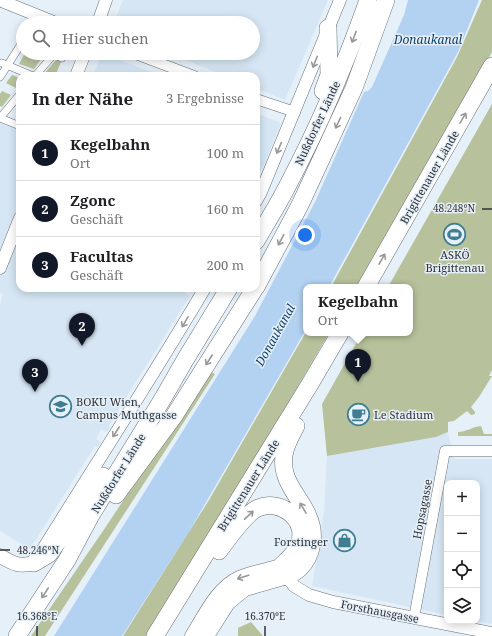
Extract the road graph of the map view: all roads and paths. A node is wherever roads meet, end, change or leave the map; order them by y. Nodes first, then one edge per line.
1 (106, 0) edge
2 (340, 0) edge
3 (368, 0) edge
4 (386, 0) edge
5 (4, 2) dead end
6 (39, 16) edge
7 (100, 16) edge
8 (328, 28) junction
9 (16, 51) edge
10 (47, 60) edge
11 (82, 60) edge
12 (152, 60) edge
13 (5, 64) junction
14 (492, 66) edge
15 (24, 72) edge
16 (37, 72) edge
17 (78, 72) edge
18 (183, 72) edge
19 (0, 77) edge
20 (16, 99) edge
21 (260, 99) edge
22 (295, 112) junction
23 (0, 118) edge
24 (16, 124) edge
25 (260, 194) edge
26 (16, 228) edge
27 (260, 232) edge
28 (260, 234) edge
29 (0, 268) edge
30 (260, 280) edge
31 (368, 284) edge
32 (203, 292) edge
33 (227, 292) edge
34 (253, 292) edge
35 (338, 336) edge
36 (185, 360) junction
37 (310, 384) junction
38 (492, 451) edge
39 (0, 556) edge
40 (67, 560) junction
41 (34, 564) junction
42 (284, 571) junction
43 (176, 602) junction
44 (414, 618) junction
45 (492, 633) edge
46 (17, 636) edge
47 (155, 636) edge
48 (192, 636) edge
49 (207, 636) edge

1 - 7 street
2 - 8 street, Nußdorfer Lände
3 -> 28 highway, Nußdorfer Lände
4 -> 30 highway
5 - 6 street
8 -> 22 street, Nußdorfer Lände
8 - 27 highway
9 - 13 street
10 - 16 street
11 - 17 street
12 - 18 street
13 - 15 street
13 - 19 street
31 -> 14 highway, Brigittenauer Lände
20 - 23 street
21 - 22 street
22 -> 25 street, Nußdorfer Lände
23 - 24 street
26 - 29 street
32 -> 41 street
33 - 36 highway, Nußdorfer Lände
34 -> 40 highway
35 - 37 highway, Brigittenauer Lände
36 - 40 highway, Nußdorfer Lände
36 - 41 highway
42 -> 37 highway
37 - 43 highway, Brigittenauer Lände
38 - 44 street, Hopsagasse
39 - 41 main road
40 -> 46 highway, Nußdorfer Lände
43 -> 42 highway
42 - 44 street, Forsthausgasse
42 -> 48 main road
42 - 49 main road
43 - 47 highway, Brigittenauer Lände
44 - 45 street, Forsthausgasse

